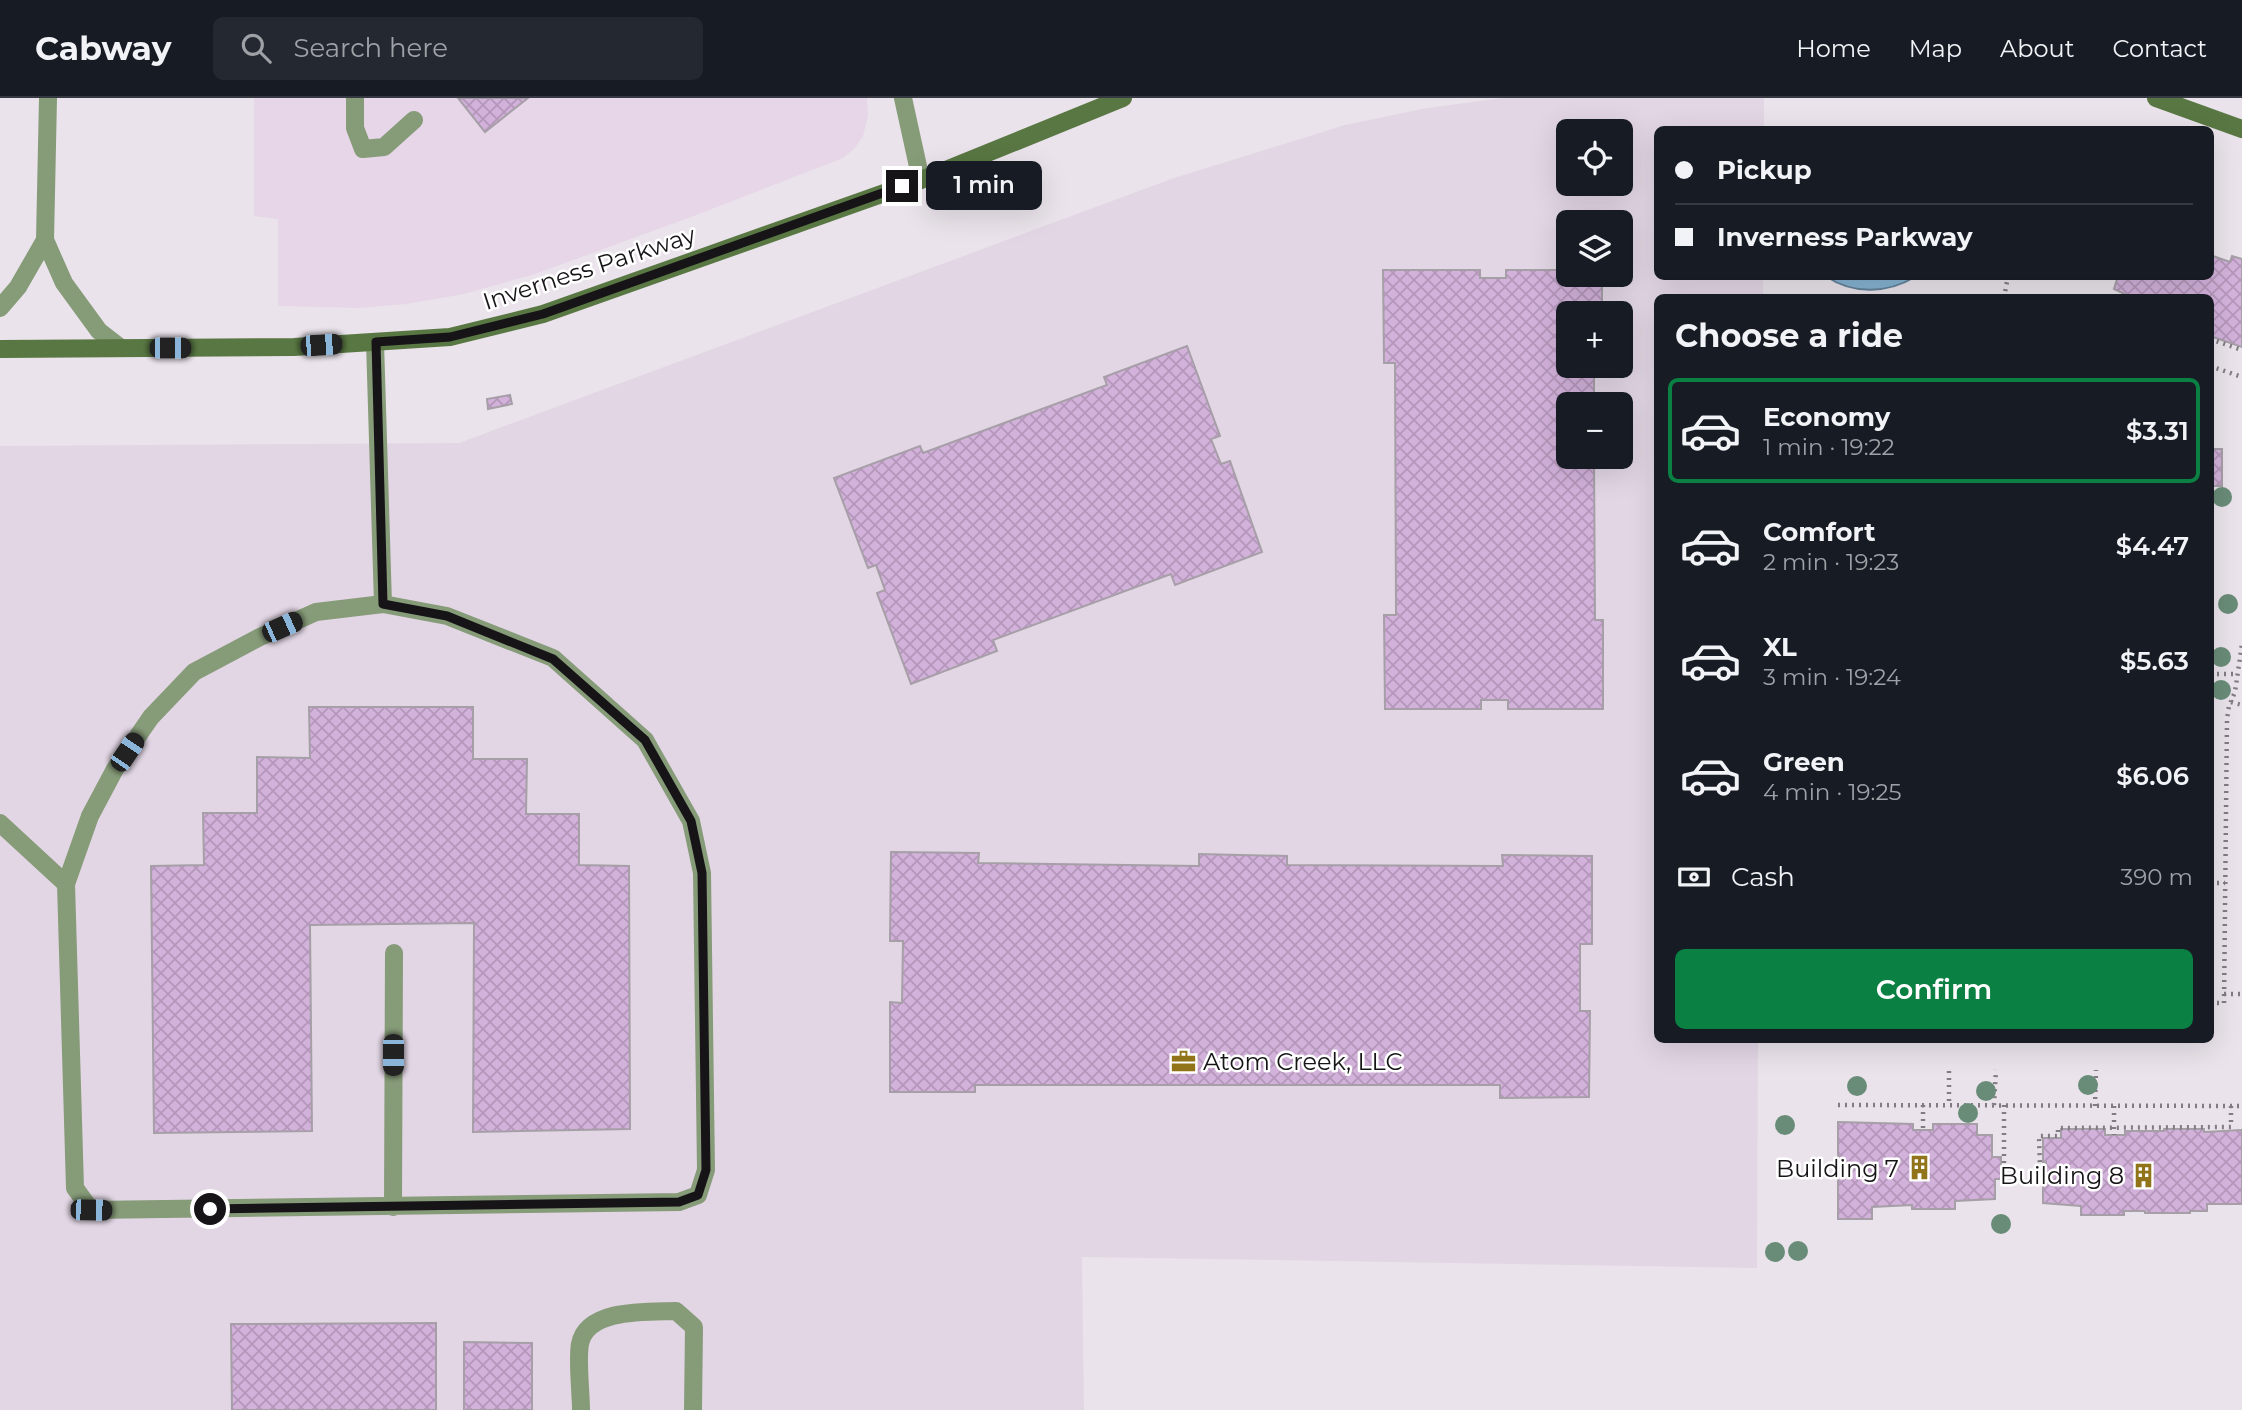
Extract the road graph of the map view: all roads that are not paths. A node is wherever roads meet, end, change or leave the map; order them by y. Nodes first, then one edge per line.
1 (48, 98) edge
2 (355, 98) edge
3 (903, 98) edge
4 (1123, 98) edge
5 (2156, 98) edge
6 (414, 120) dead end
7 (2242, 129) edge
8 (920, 180) junction
9 (45, 240) junction
10 (0, 308) edge
11 (376, 342) junction
12 (121, 348) junction
13 (0, 349) edge
14 (383, 604) junction
15 (0, 823) edge
16 (66, 884) junction
17 (394, 953) dead end
18 (393, 1207) junction
19 (581, 1410) edge
20 (694, 1410) edge

1 - 9 street
2 - 6 street
3 - 8 street
4 - 8 main road, Inverness Parkway
5 - 7 main road
8 - 11 main road, Inverness Parkway
9 - 10 street
9 - 12 street
11 - 12 main road, Inverness Parkway
11 - 14 street
12 - 13 main road, Inverness Parkway
14 - 16 street
14 - 18 street
15 - 16 street
16 - 18 street
17 - 18 street
19 - 20 street

